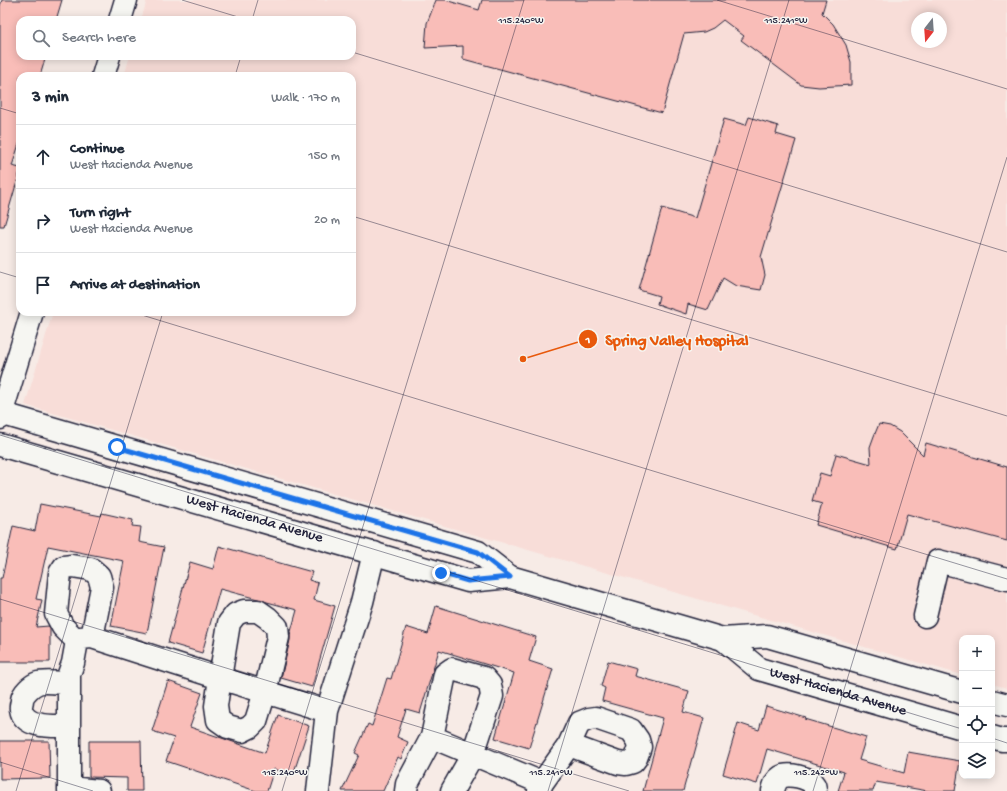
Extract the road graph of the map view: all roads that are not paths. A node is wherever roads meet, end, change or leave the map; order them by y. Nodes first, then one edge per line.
1 (126, 0) edge
2 (121, 16) edge
3 (108, 60) edge
4 (104, 72) edge
5 (31, 316) edge
6 (0, 415) edge
7 (0, 445) edge
8 (374, 554) junction
9 (510, 577) junction
10 (1007, 578) edge
11 (925, 616) dead end
12 (723, 639) junction
13 (220, 678) junction
14 (69, 683) junction
15 (959, 691) edge
16 (265, 692) junction
17 (995, 702) edge
18 (1007, 706) edge
19 (327, 710) junction
20 (69, 726) junction
21 (959, 727) edge
22 (432, 737) junction
23 (995, 738) edge
24 (1007, 740) edge
25 (569, 745) dead end
26 (473, 754) junction
27 (541, 787) edge
28 (69, 789) edge
29 (99, 791) edge
30 (318, 791) edge
31 (406, 791) edge
32 (452, 791) edge
33 (773, 791) edge
34 (815, 791) edge

1 - 2 main road
3 - 4 main road
5 - 6 main road
6 - 9 main road, West Hacienda Avenue
7 - 8 main road, West Hacienda Avenue
8 - 9 main road, West Hacienda Avenue
8 - 19 main road
9 - 12 main road, West Hacienda Avenue
10 - 11 main road
12 - 15 main road, West Hacienda Avenue
12 - 21 main road, West Hacienda Avenue
13 - 14 main road
13 - 16 main road
13 - 16 main road
13 - 16 main road
14 - 20 main road
14 - 20 main road
16 - 19 main road
17 - 18 main road
19 - 30 main road
20 - 28 main road
22 - 26 main road
22 - 26 main road
22 - 31 main road
23 - 24 main road
25 - 27 main road
26 - 27 main road
26 - 32 main road
28 - 29 main road
33 - 34 main road

